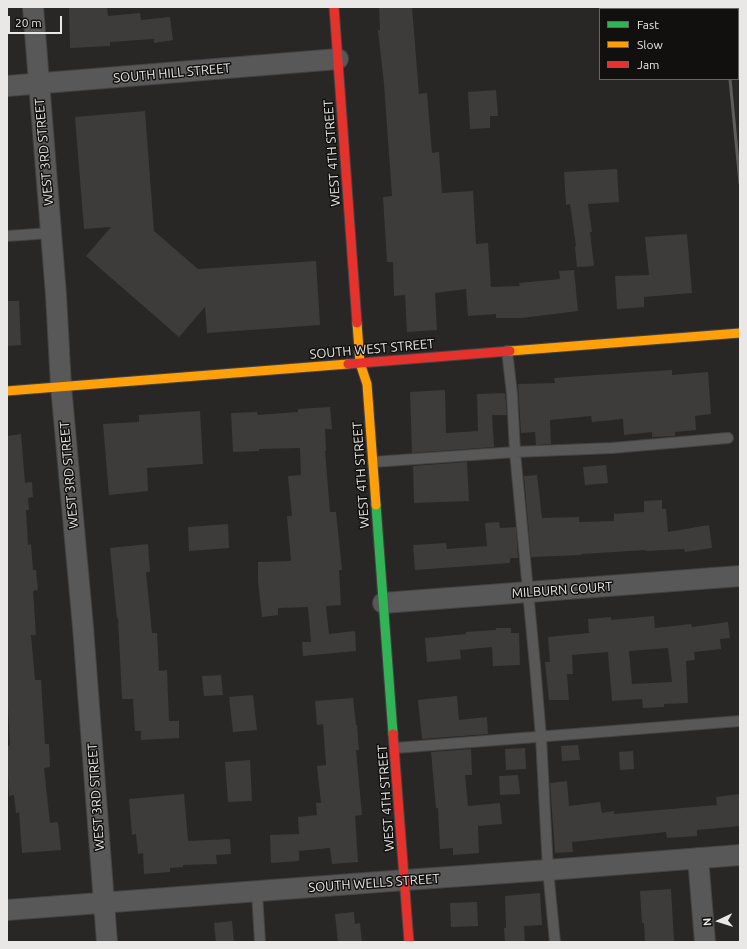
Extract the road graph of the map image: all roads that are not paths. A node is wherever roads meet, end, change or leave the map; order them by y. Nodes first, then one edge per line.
1 (33, 7) edge
2 (334, 7) edge
3 (338, 59) junction
4 (39, 84) junction
5 (7, 86) edge
6 (51, 233) junction
7 (7, 236) edge
8 (740, 333) edge
9 (507, 351) junction
10 (360, 363) junction
11 (61, 386) junction
12 (7, 390) edge
13 (728, 438) dead end
14 (515, 452) junction
15 (373, 462) junction
16 (740, 576) edge
17 (528, 592) junction
18 (383, 604) junction
19 (740, 721) edge
20 (541, 736) junction
21 (395, 748) junction
22 (740, 855) edge
23 (698, 858) junction
24 (548, 870) junction
25 (405, 880) junction
26 (257, 892) junction
27 (104, 904) junction
28 (7, 910) edge
29 (107, 942) edge
30 (260, 942) edge
31 (409, 942) edge
32 (555, 942) edge
33 (705, 942) edge

1 - 4 street, WEST 3RD STREET
2 - 3 street, WEST 4TH STREET
3 - 4 street, SOUTH HILL STREET
3 - 10 street, WEST 4TH STREET
4 - 5 street, SOUTH HILL STREET
4 - 6 street, WEST 3RD STREET
6 - 7 lane
6 - 11 street, WEST 3RD STREET
8 - 9 street, SOUTH WEST STREET
9 - 10 street, SOUTH WEST STREET
9 - 14 lane
10 - 11 street, SOUTH WEST STREET
10 - 15 street, WEST 4TH STREET
11 - 12 street, SOUTH WEST STREET
11 - 27 street, WEST 3RD STREET
13 - 14 lane
14 - 15 lane
14 - 17 lane
15 - 18 street, WEST 4TH STREET
16 - 17 street, MILBURN COURT
17 - 18 street, MILBURN COURT
17 - 20 lane
18 - 21 street, WEST 4TH STREET
19 - 20 lane
20 - 21 lane
20 - 24 lane
21 - 25 street, WEST 4TH STREET
22 - 23 street, SOUTH WELLS STREET
23 - 24 street, SOUTH WELLS STREET
23 - 33 street
24 - 25 street, SOUTH WELLS STREET
24 - 32 lane
25 - 26 street, SOUTH WELLS STREET
25 - 31 street, WEST 4TH STREET
26 - 27 street, SOUTH WELLS STREET
26 - 30 lane
27 - 28 street, SOUTH WELLS STREET
27 - 29 street, WEST 3RD STREET

